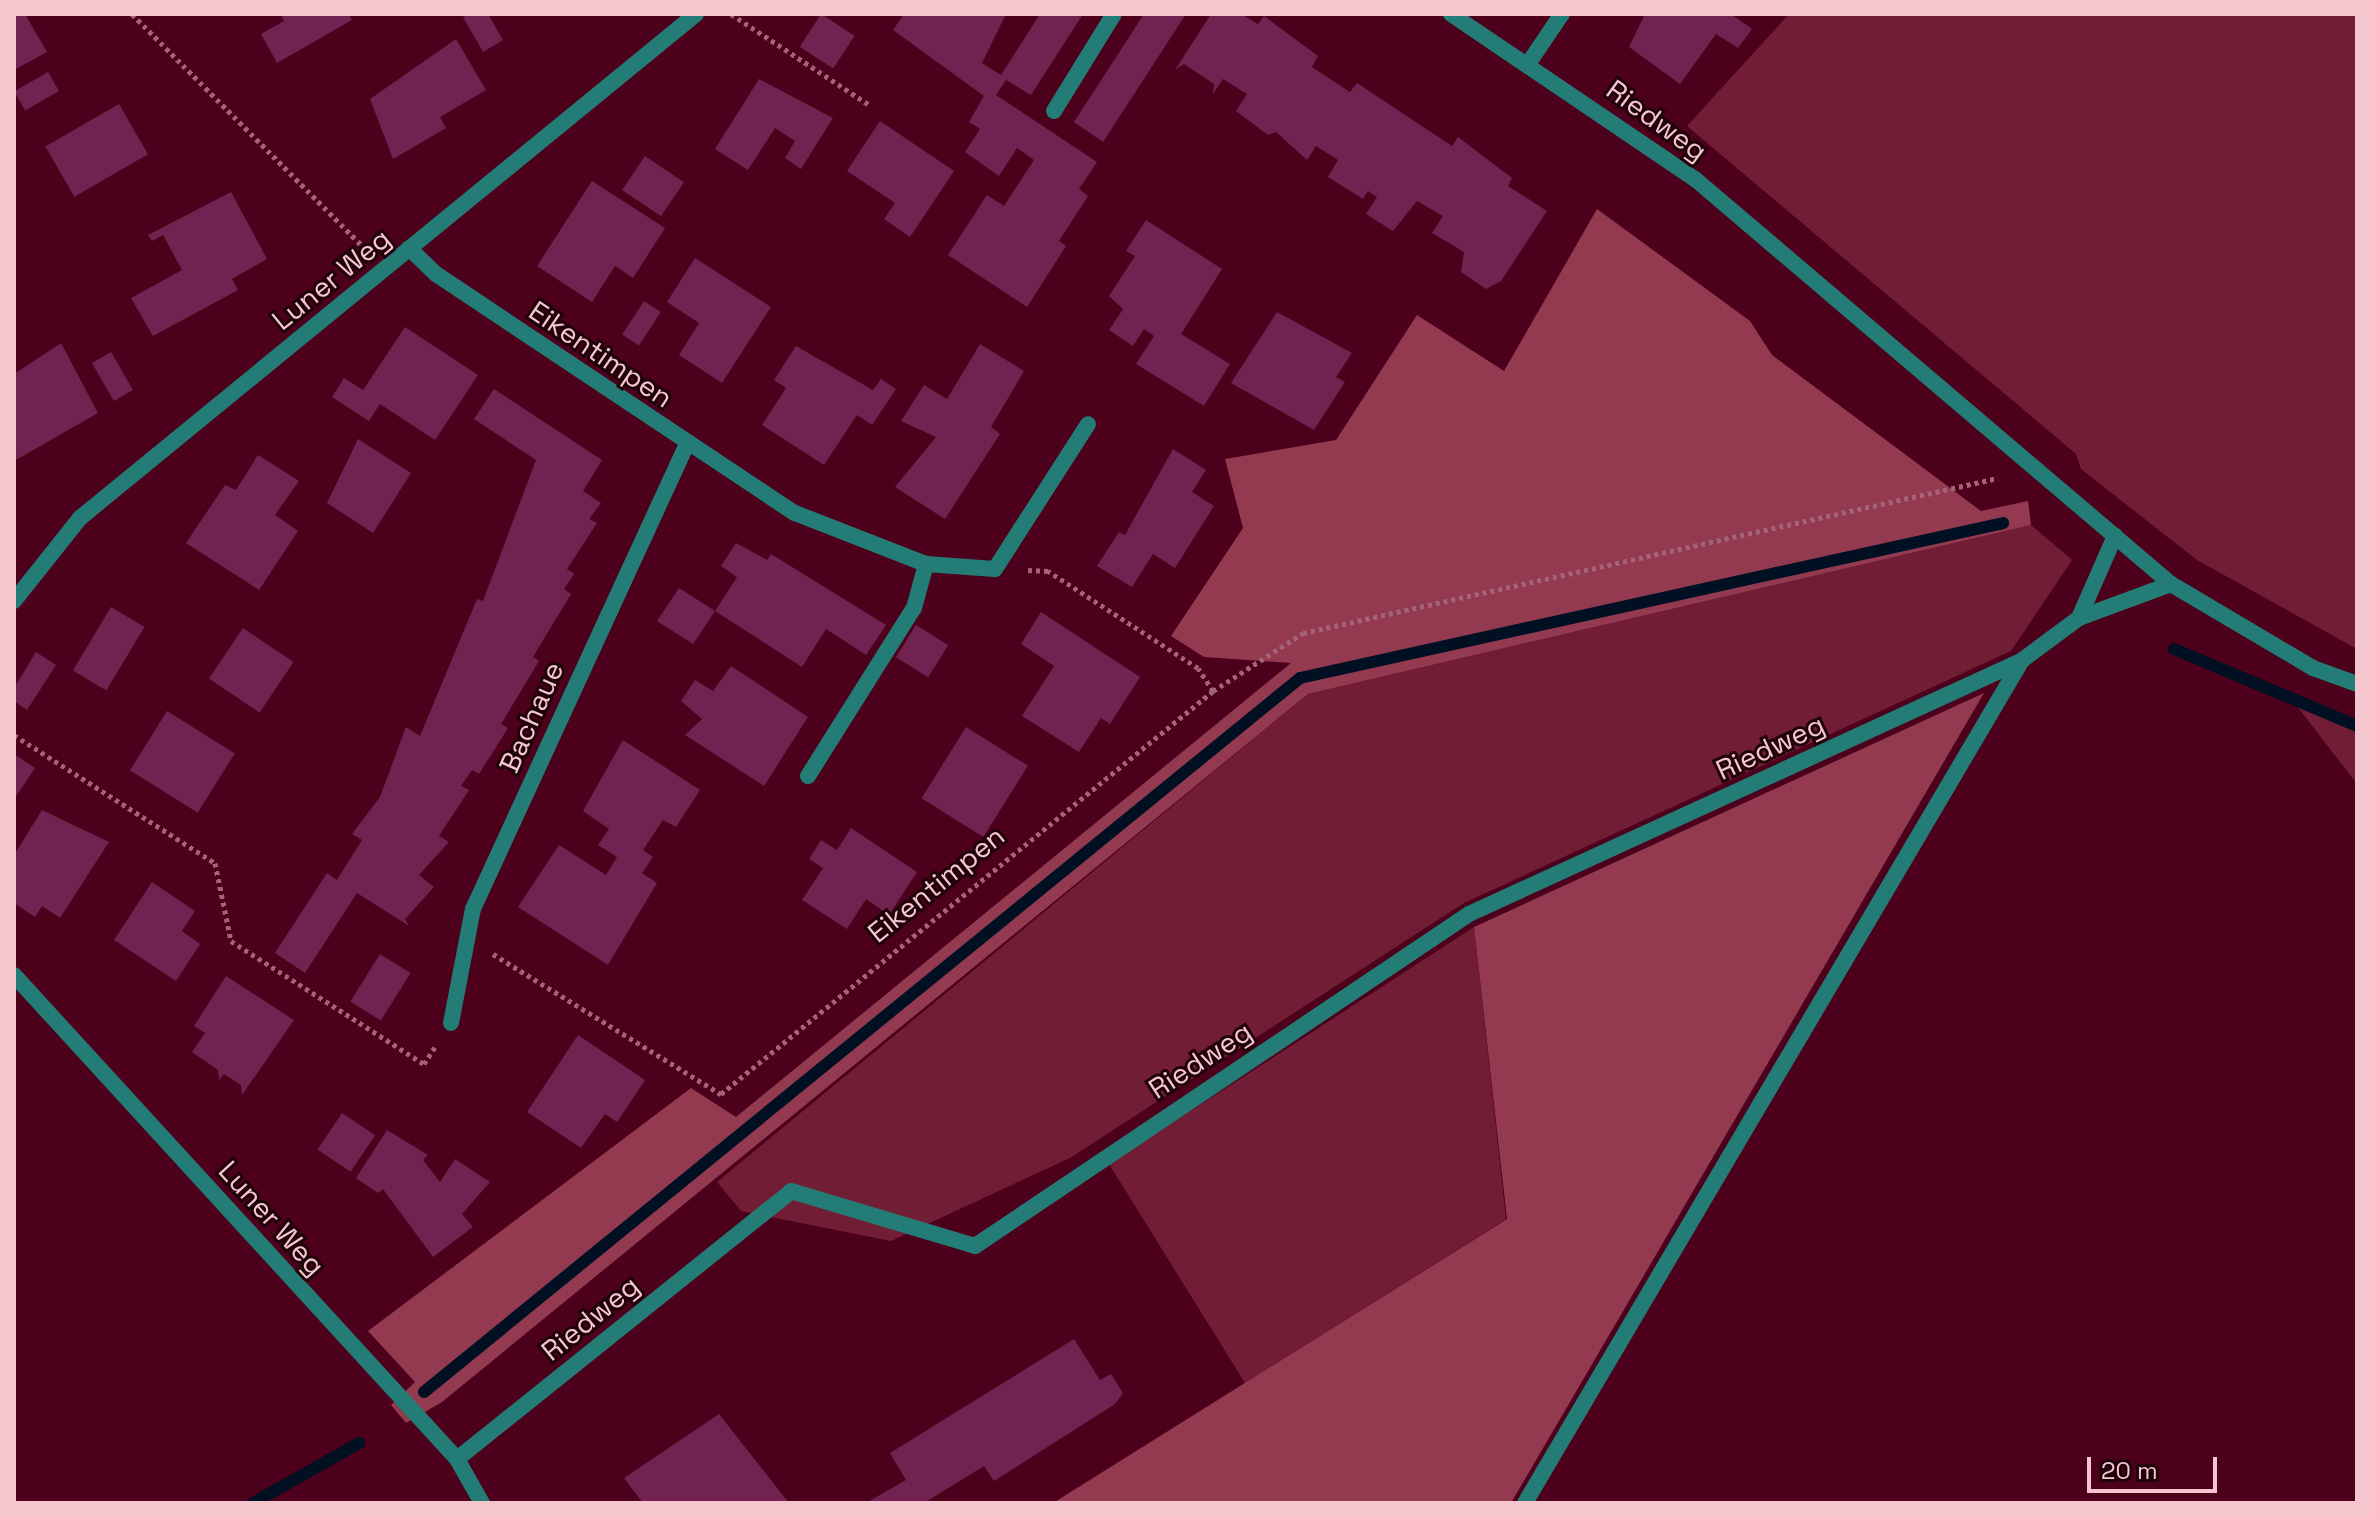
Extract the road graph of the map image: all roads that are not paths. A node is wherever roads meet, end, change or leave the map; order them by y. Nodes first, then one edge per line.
1 (696, 14) edge
2 (1114, 14) edge
3 (1451, 14) edge
4 (1562, 14) edge
5 (1530, 61) junction
6 (1054, 111) dead end
7 (409, 248) junction
8 (1088, 424) dead end
9 (687, 444) junction
10 (2115, 536) junction
11 (926, 564) junction
12 (2171, 584) junction
13 (14, 601) edge
14 (2079, 618) junction
15 (2021, 661) junction
16 (2357, 684) edge
17 (808, 776) dead end
18 (14, 975) edge
19 (451, 1023) road end
20 (457, 1459) junction
21 (482, 1503) edge
22 (1525, 1503) edge

1 - 7 street, Luner Weg
2 - 6 street
3 - 5 street, Riedweg
4 - 5 street
5 - 10 street, Riedweg
7 - 9 street, Eikentimpen
7 - 13 street, Luner Weg
8 - 11 street, Eikentimpen
9 - 11 street, Eikentimpen
9 - 19 street, Bachaue
10 - 12 street, Riedweg
10 - 14 street, Riedweg
11 - 17 street
12 - 14 street, Riedweg
12 - 16 street, Riedweg
14 - 15 street, Riedweg
15 - 20 street, Riedweg
15 - 22 street, Riedweg
18 - 20 street, Luner Weg
20 - 21 street, Luner Weg

